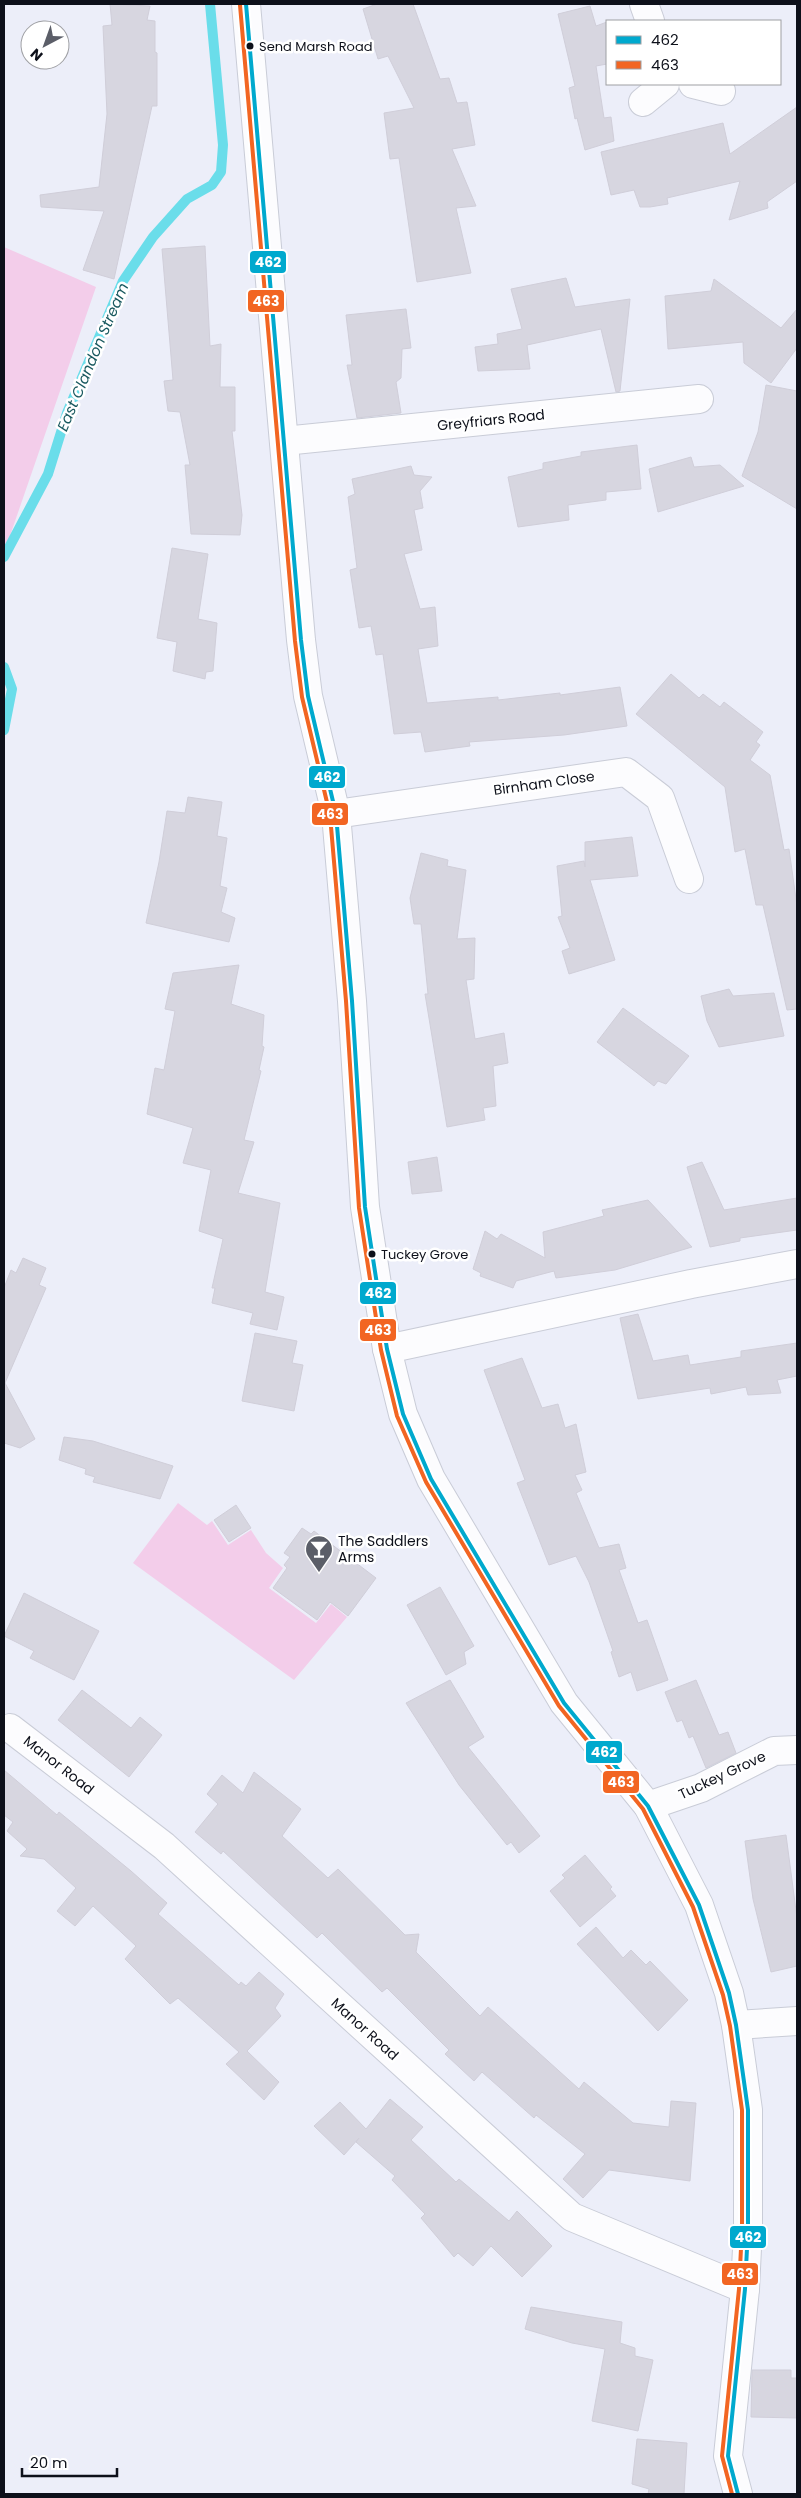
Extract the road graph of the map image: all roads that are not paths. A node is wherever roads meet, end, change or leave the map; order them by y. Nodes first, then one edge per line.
1 (246, 4) edge
2 (644, 4) edge
3 (650, 20) edge
4 (664, 85) edge
5 (697, 85) edge
6 (721, 91) dead end
7 (643, 102) dead end
8 (699, 399) dead end
9 (284, 441) junction
10 (336, 814) junction
11 (688, 879) dead end
12 (797, 1264) edge
13 (387, 1348) junction
14 (10, 1728) dead end
15 (797, 1750) edge
16 (648, 1806) junction
17 (797, 2021) edge
18 (736, 2025) junction
19 (745, 2289) junction
20 (738, 2494) edge

1 - 9 main road
2 - 3 main road
4 - 7 main road
5 - 6 main road
8 - 9 main road, Greyfriars Road
9 - 10 main road
10 - 11 main road, Birnham Close
10 - 13 main road
12 - 13 main road
13 - 16 main road
14 - 19 main road, Manor Road
15 - 16 main road, Tuckey Grove
16 - 18 main road
17 - 18 main road
18 - 19 main road
19 - 20 main road

